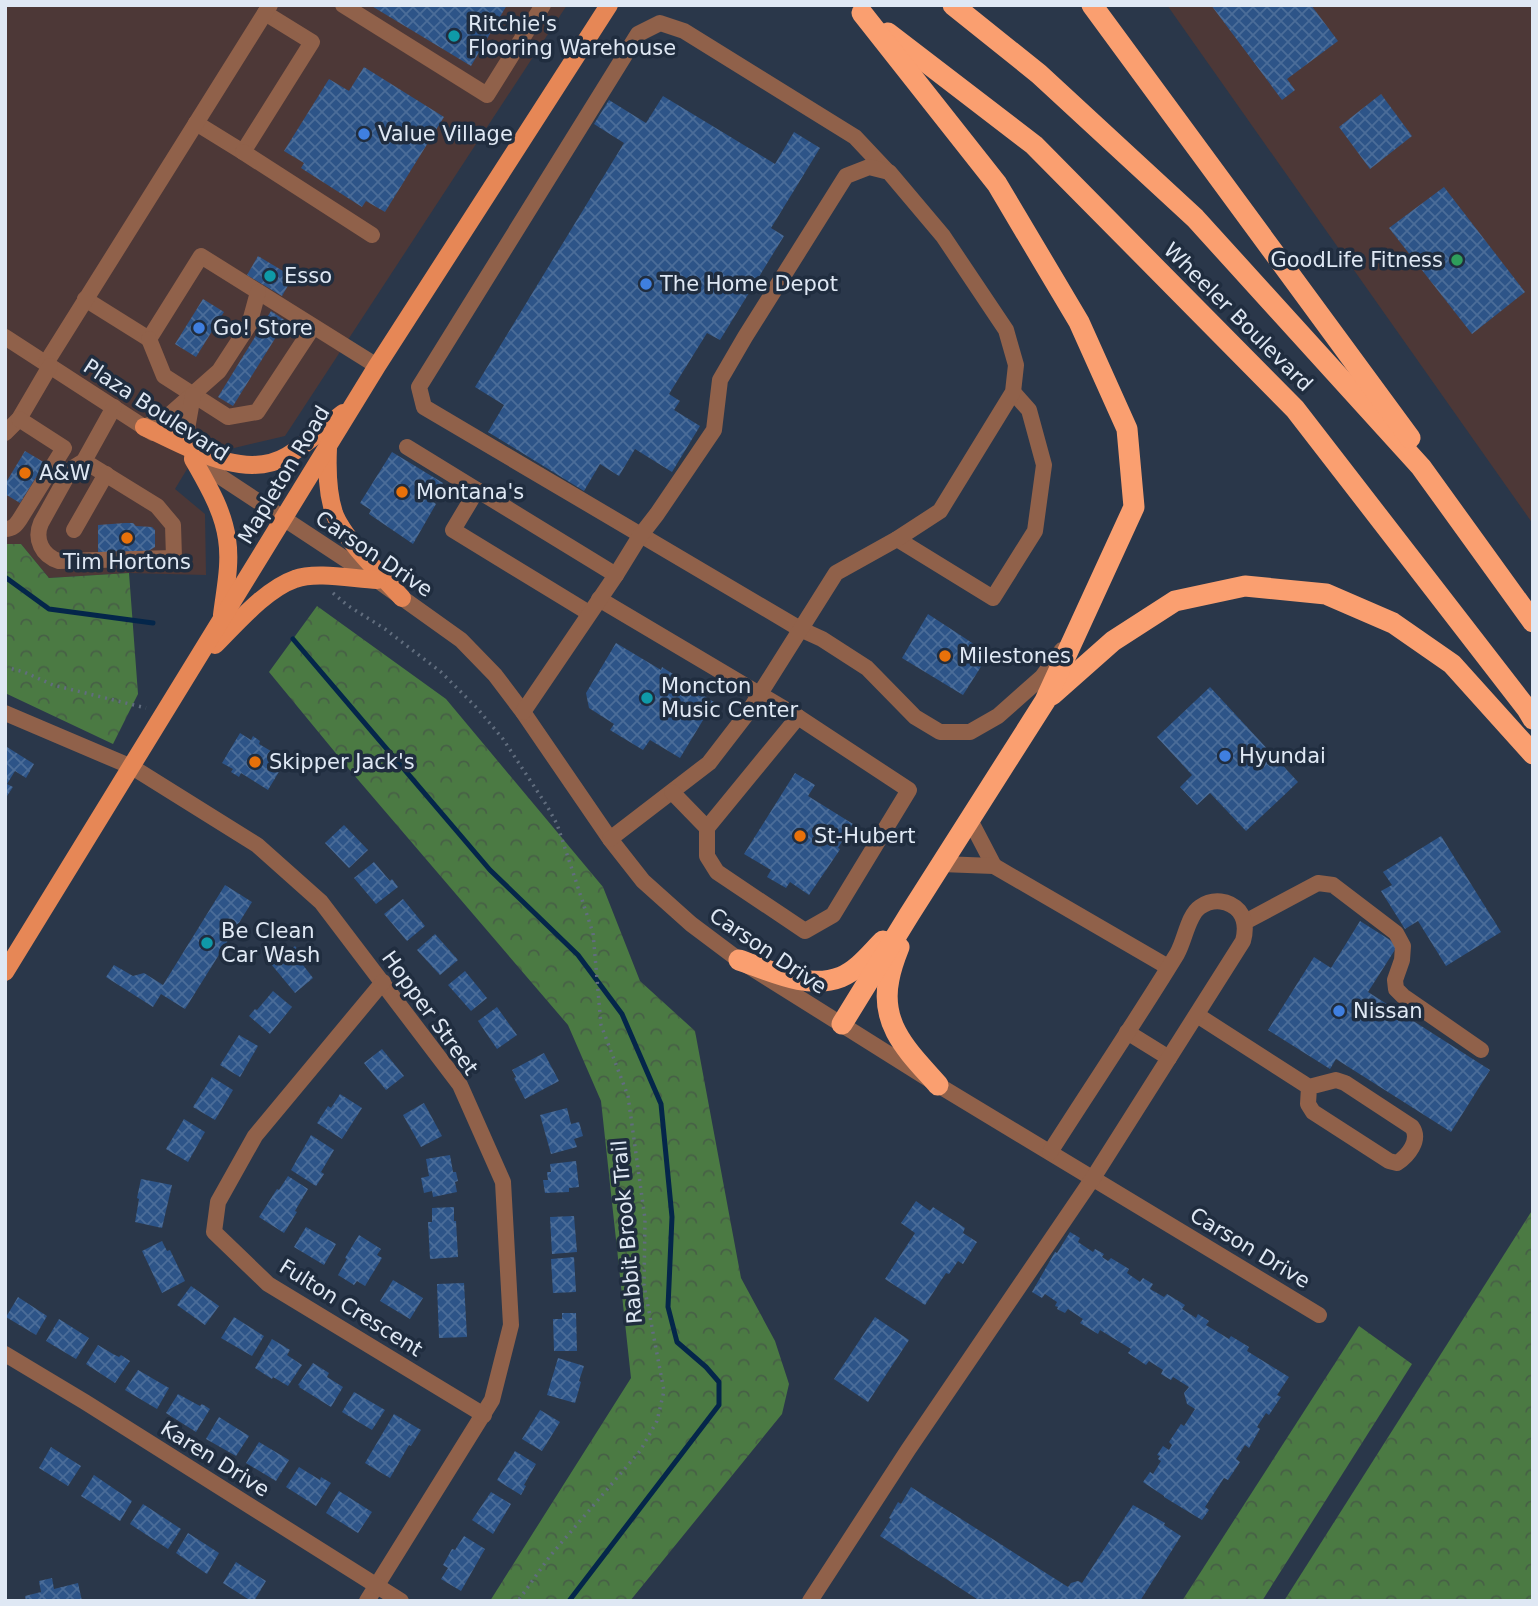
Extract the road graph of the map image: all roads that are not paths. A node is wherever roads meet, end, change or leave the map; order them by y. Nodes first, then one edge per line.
1 (343, 5) edge
2 (543, 5) edge
3 (609, 5) edge
4 (953, 5) edge
5 (1095, 8) edge
6 (268, 9) edge
7 (855, 9) edge
8 (196, 123) junction
9 (243, 152) junction
10 (889, 172) junction
11 (372, 235) dead end
12 (257, 292) junction
13 (85, 299) junction
14 (313, 327) junction
15 (5, 337) edge
16 (149, 339) junction
17 (48, 365) junction
18 (377, 366) junction
19 (1013, 392) junction
20 (193, 395) junction
21 (352, 406) junction
22 (114, 407) junction
23 (19, 419) junction
24 (144, 427) junction
25 (5, 433) edge
26 (328, 445) junction
27 (407, 447) dead end
28 (190, 452) junction
29 (84, 461) junction
30 (106, 474) junction
31 (477, 490) junction
32 (284, 519) junction
33 (5, 529) edge
34 (74, 530) dead end
35 (640, 536) junction
36 (897, 539) junction
37 (616, 575) junction
38 (377, 580) junction
39 (402, 598) junction
40 (599, 599) junction
41 (1533, 604) edge
42 (589, 613) junction
43 (221, 622) junction
44 (1533, 622) edge
45 (1080, 625) junction
46 (800, 629) junction
47 (195, 664) junction
48 (759, 695) junction
49 (1045, 701) junction
50 (523, 712) junction
51 (5, 713) edge
52 (798, 718) junction
53 (1533, 719) edge
54 (1533, 754) edge
55 (132, 767) junction
56 (672, 792) junction
57 (970, 820) junction
58 (706, 828) junction
59 (610, 839) junction
60 (941, 864) junction
61 (994, 866) junction
62 (909, 915) junction
63 (1245, 922) junction
64 (739, 960) junction
65 (1168, 967) junction
66 (5, 972) edge
67 (383, 982) junction
68 (1197, 1015) junction
69 (842, 1024) junction
70 (1127, 1032) junction
71 (1480, 1050) dead end
72 (1169, 1058) junction
73 (938, 1085) junction
74 (1309, 1087) junction
75 (1050, 1152) junction
76 (1093, 1178) junction
77 (1319, 1315) dead end
78 (5, 1354) edge
79 (484, 1415) junction
80 (376, 1586) junction
81 (367, 1601) edge
82 (401, 1601) edge
83 (810, 1601) edge

1 - 2 street
3 - 18 main road, Mapleton Road
4 - 44 highway, Wheeler Boulevard
5 - 41 highway
6 - 8 street
6 - 9 street
7 - 45 highway
7 - 53 highway, Wheeler Boulevard
8 - 9 street
8 - 13 street
9 - 11 street
10 - 19 street
10 - 35 street
10 - 35 street
12 - 14 street
12 - 16 street
12 - 20 street
13 - 16 street
13 - 17 street
14 - 18 street
14 - 20 street
15 - 17 street, Plaza Boulevard
16 - 20 street
17 - 22 street, Plaza Boulevard
17 - 23 street
18 - 21 main road, Mapleton Road
19 - 36 street
19 - 36 street
20 - 24 street
20 - 28 street
21 - 26 main road, Mapleton Road
21 - 28 main road
22 - 24 street, Plaza Boulevard
22 - 29 street
23 - 25 street
23 - 33 street
24 - 28 main road
26 - 32 main road, Mapleton Road
26 - 39 main road
27 - 31 street
28 - 32 street, Plaza Boulevard
28 - 43 main road
29 - 30 street
29 - 30 street
30 - 34 street
31 - 37 street
31 - 42 street
32 - 38 street, Carson Drive
32 - 43 main road, Mapleton Road
35 - 37 street
35 - 46 street
36 - 46 street
37 - 40 street
38 - 39 street, Carson Drive
38 - 47 main road
39 - 50 street, Carson Drive
40 - 42 street
40 - 48 street
42 - 50 street
43 - 47 main road, Mapleton Road
45 - 46 street
45 - 49 highway
46 - 48 street
47 - 55 main road, Mapleton Road
48 - 52 street
48 - 56 street
49 - 54 highway
49 - 57 highway
50 - 59 street, Carson Drive
51 - 55 street, Hopper Street
52 - 58 street
52 - 58 street
55 - 66 main road, Mapleton Road
55 - 67 street, Hopper Street
56 - 58 street
56 - 59 street
57 - 60 highway
57 - 61 street
59 - 64 street, Carson Drive
60 - 61 street
60 - 62 highway
61 - 65 street
62 - 64 highway
62 - 69 highway
62 - 73 highway
63 - 65 street
63 - 68 street
63 - 71 street
64 - 69 street, Carson Drive
65 - 70 street
67 - 79 street, Hopper Street
67 - 79 street, Fulton Crescent
68 - 72 street
68 - 74 street
69 - 73 street, Carson Drive
70 - 72 street
70 - 75 street
72 - 76 street
73 - 75 street, Carson Drive
74 - 74 street
75 - 76 street, Carson Drive
76 - 77 street, Carson Drive
76 - 83 street
78 - 80 street, Karen Drive
79 - 80 street, Hopper Street
80 - 81 street, Hopper Street
80 - 82 street, Karen Drive

